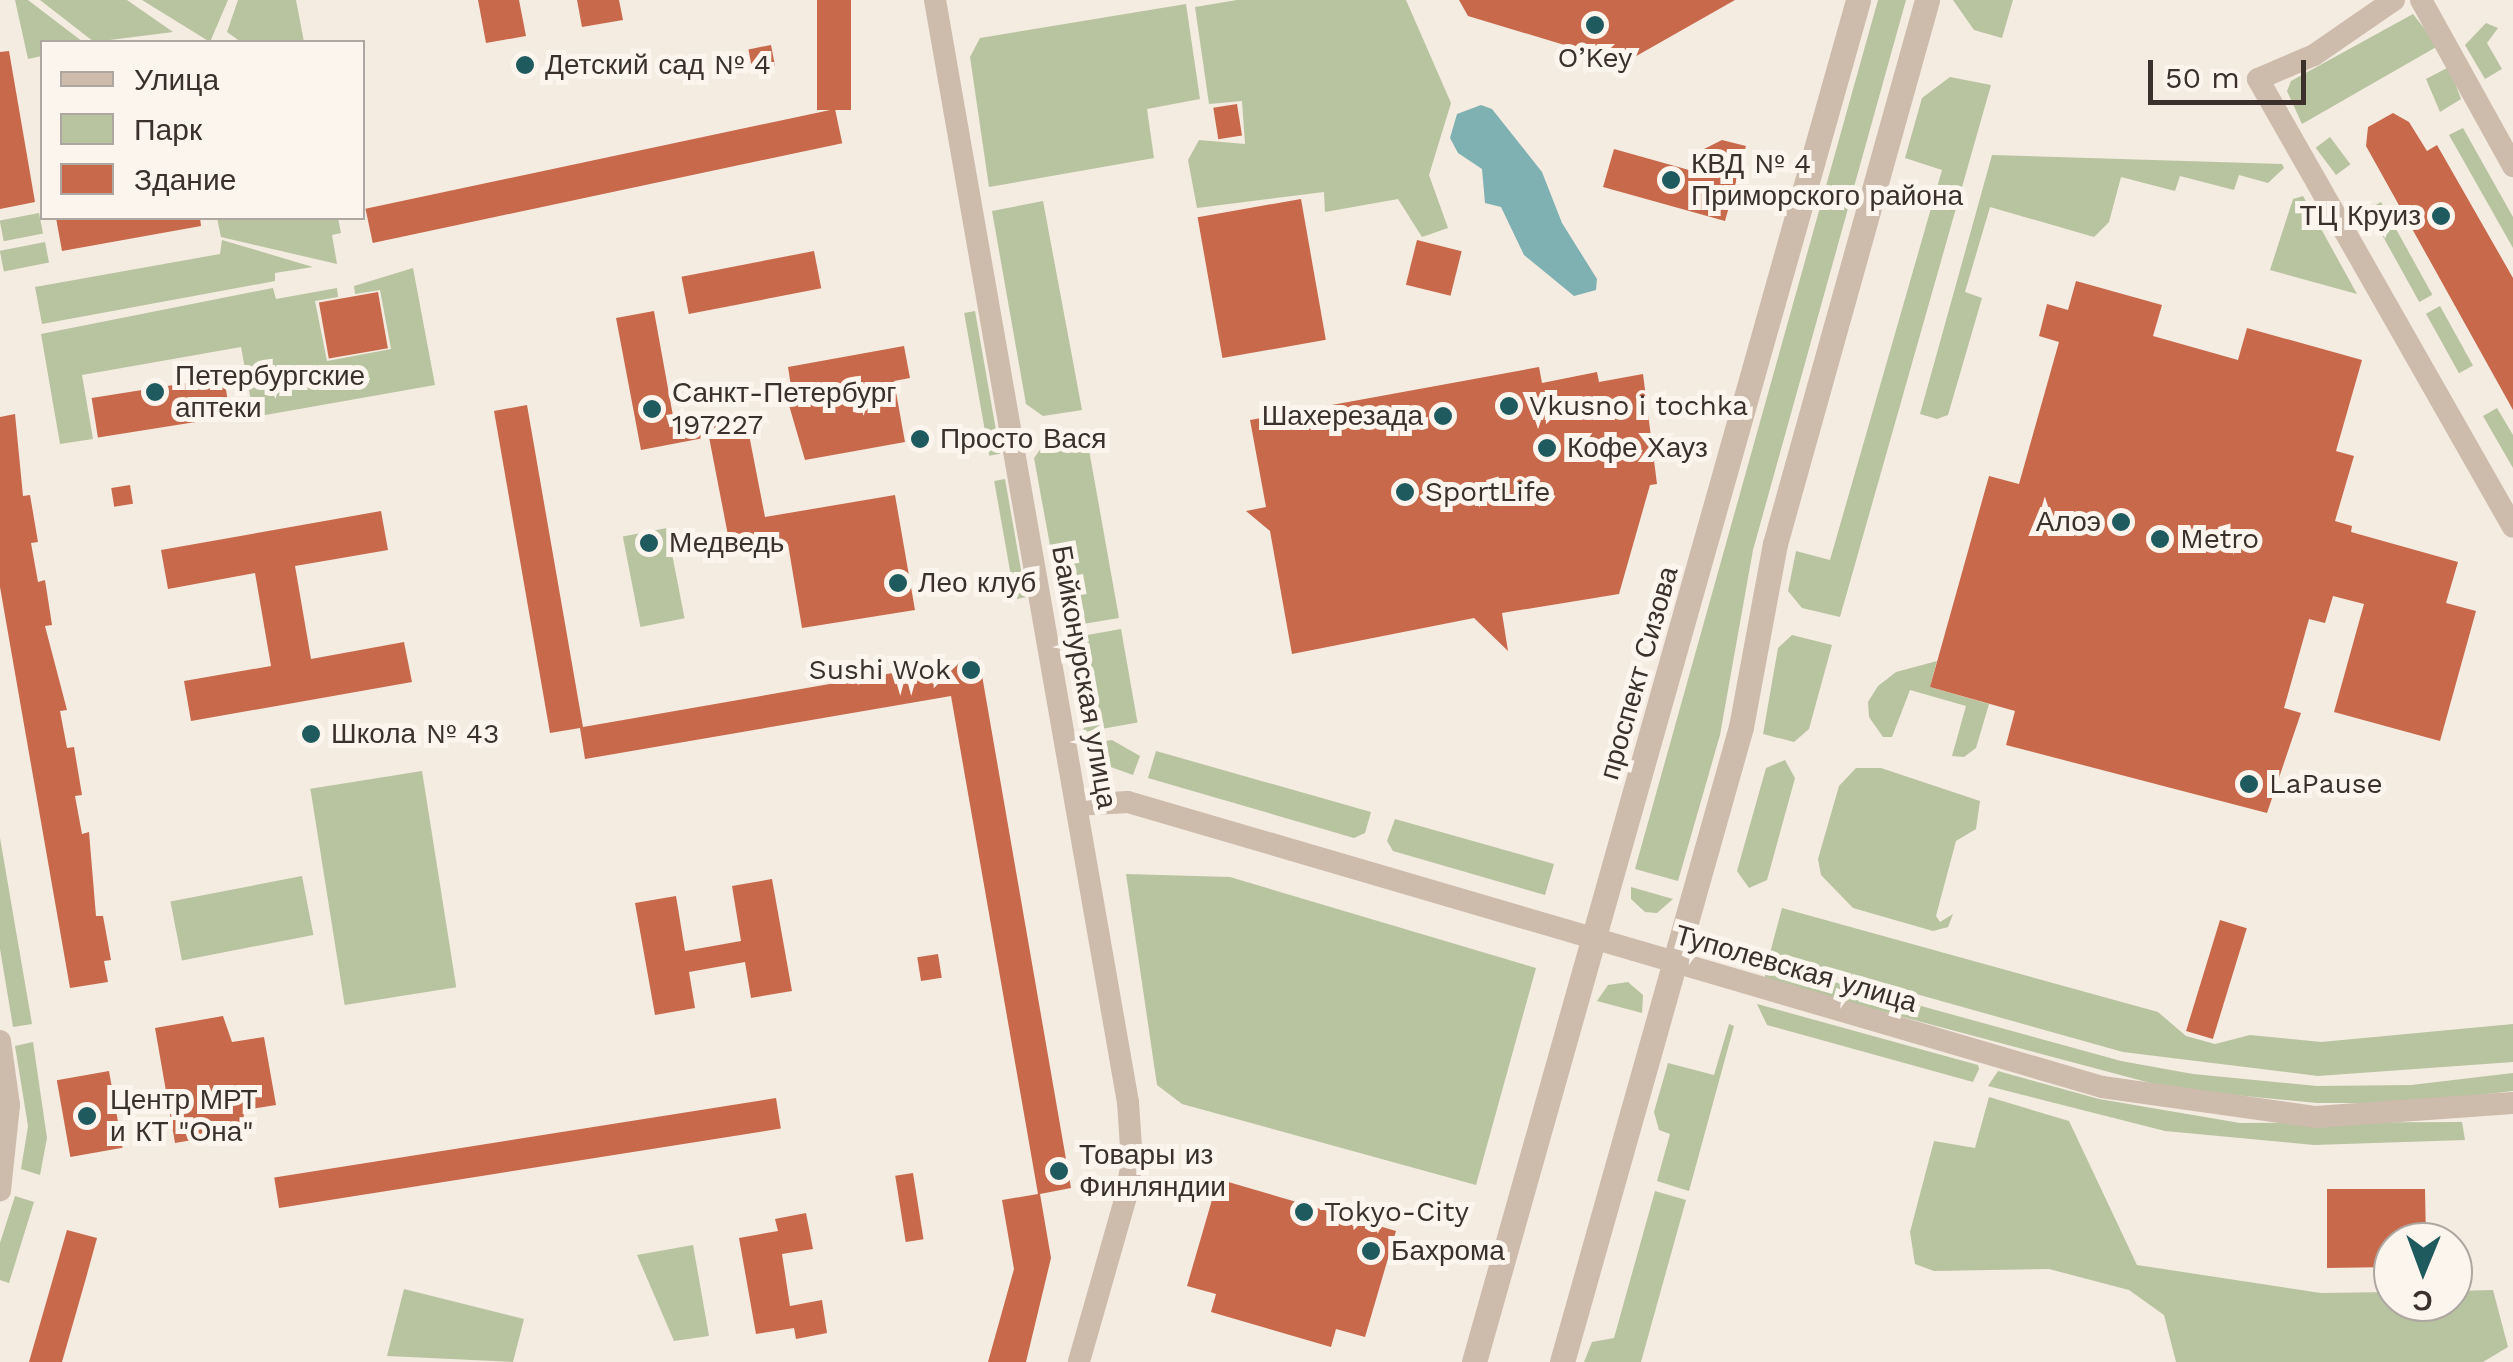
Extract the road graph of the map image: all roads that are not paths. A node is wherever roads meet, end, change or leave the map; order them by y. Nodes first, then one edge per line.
1 (936, 0) edge
2 (1858, 0) edge
3 (1927, 0) edge
4 (2394, 0) edge
5 (2421, 0) edge
6 (2513, 166) edge
7 (2513, 527) edge
8 (1076, 805) junction
9 (1593, 938) junction
10 (1674, 965) junction
11 (0, 1041) edge
12 (2513, 1103) edge
13 (0, 1190) edge
14 (1079, 1362) edge
15 (1474, 1362) edge
16 (1562, 1362) edge

1 - 8 street, Байконурская улица
2 - 9 street, проспект Сизова
3 - 10 street
4 - 7 street
5 - 6 street
8 - 9 street, Туполевская улица
8 - 14 street, Байконурская улица
9 - 10 street, Туполевская улица
9 - 15 street, проспект Сизова
10 - 12 street, Туполевская улица
10 - 16 street
11 - 13 street

